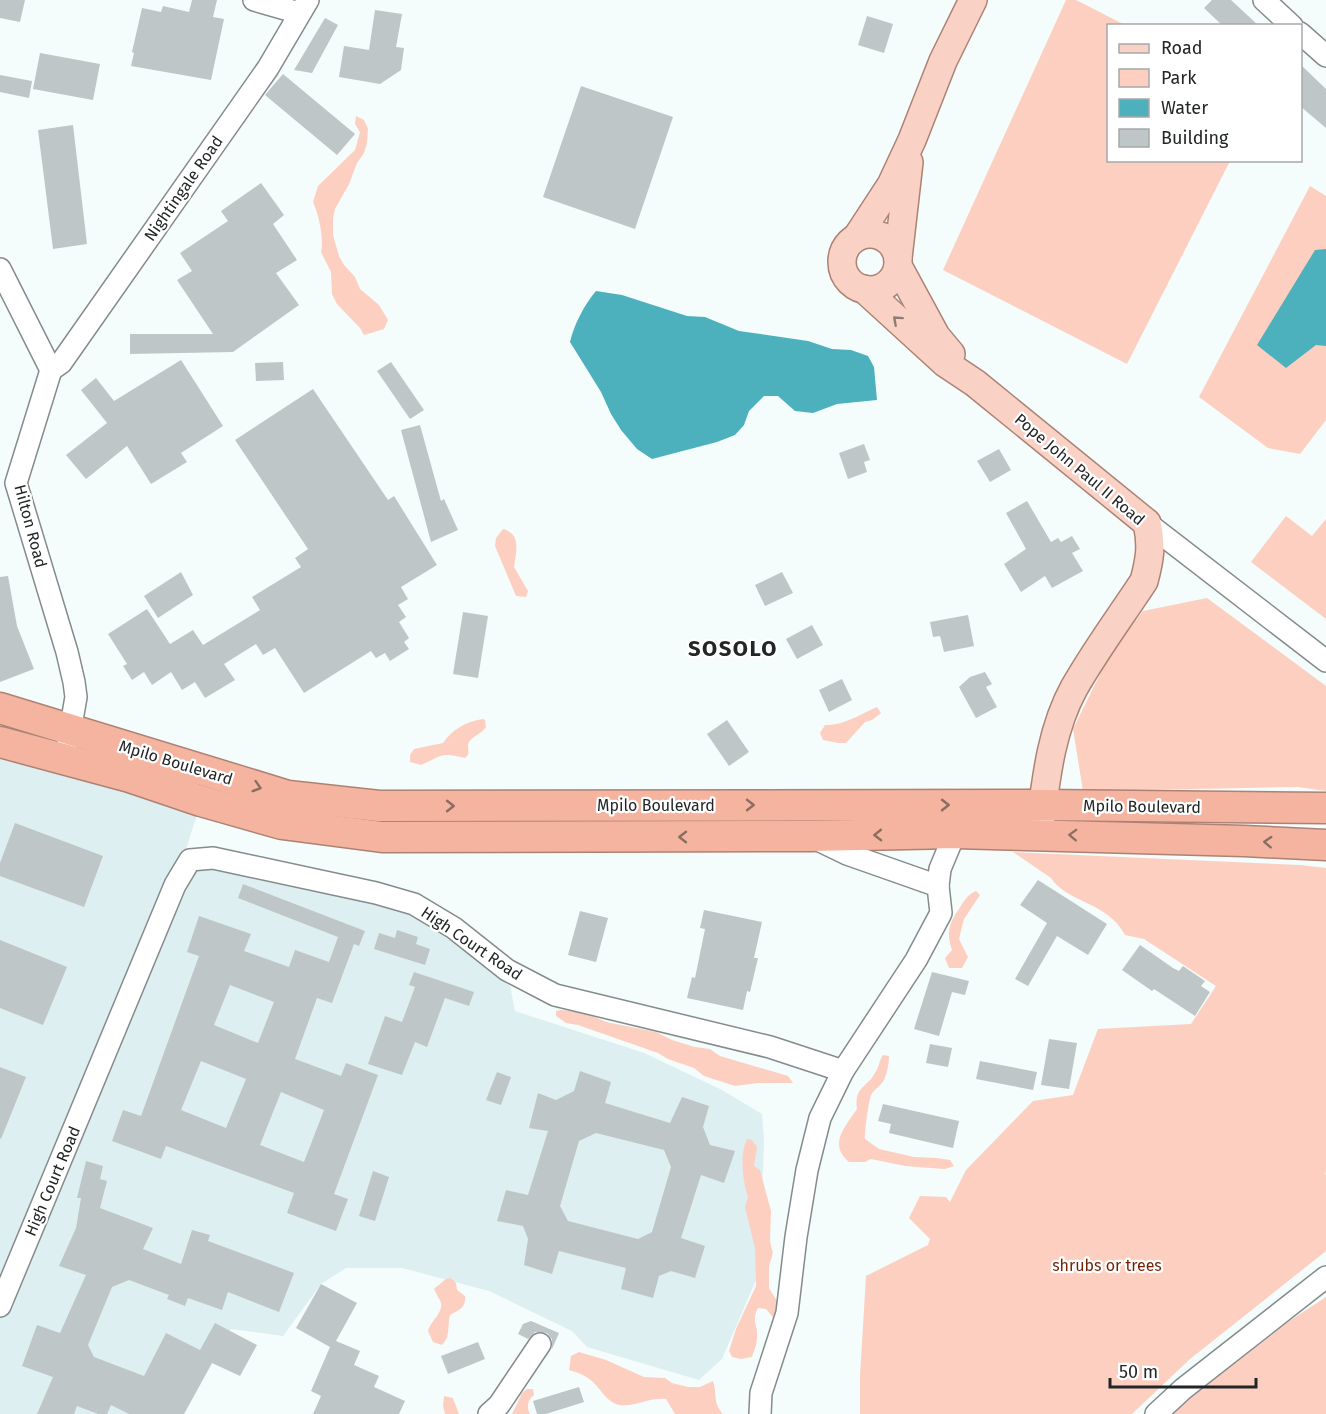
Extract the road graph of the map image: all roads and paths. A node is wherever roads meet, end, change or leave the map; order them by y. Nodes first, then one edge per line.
1 (254, 0) edge
2 (973, 0) edge
3 (1264, 0) edge
4 (304, 6) edge
5 (1290, 24) edge
6 (1302, 35) edge
7 (1326, 56) edge
8 (912, 140) junction
9 (857, 237) junction
10 (898, 262) junction
11 (0, 269) edge
12 (864, 289) junction
13 (51, 370) junction
14 (975, 383) junction
15 (1148, 523) junction
16 (1326, 661) edge
17 (0, 708) edge
18 (72, 730) junction
19 (0, 742) edge
20 (64, 760) junction
21 (1043, 805) junction
22 (1326, 808) edge
23 (955, 833) junction
24 (1039, 834) junction
25 (810, 836) junction
26 (1326, 845) edge
27 (938, 886) junction
28 (843, 1071) junction
29 (1326, 1277) edge
30 (0, 1306) edge
31 (540, 1344) dead end
32 (489, 1414) edge
33 (760, 1414) edge
34 (1156, 1414) edge

1 - 4 street
2 - 8 main road
3 - 5 street
4 - 13 street, Nightingale Road
6 - 7 street
8 - 9 main road
8 - 10 main road
9 - 10 main road
9 - 12 main road
10 - 12 main road
10 - 14 main road, Pope John Paul II Road
11 - 13 street
14 -> 12 main road, Pope John Paul II Road
13 - 18 street, Hilton Road
14 - 15 main road, Pope John Paul II Road
15 - 16 street
15 - 21 main road, Pope John Paul II Road
17 - 18 highway, Mpilo Boulevard
18 - 20 street, Hilton Road
18 -> 21 highway, Mpilo Boulevard
19 - 20 highway, Mpilo Boulevard
25 -> 20 highway, Mpilo Boulevard
21 - 22 highway, Mpilo Boulevard
21 - 24 main road, Pope John Paul II Road
23 - 24 highway, Mpilo Boulevard
23 -> 25 highway, Mpilo Boulevard
23 - 27 street
26 -> 24 highway, Mpilo Boulevard
25 - 27 street
27 - 28 street
28 - 30 street, High Court Road
28 - 33 street
29 - 34 street
31 - 32 street

